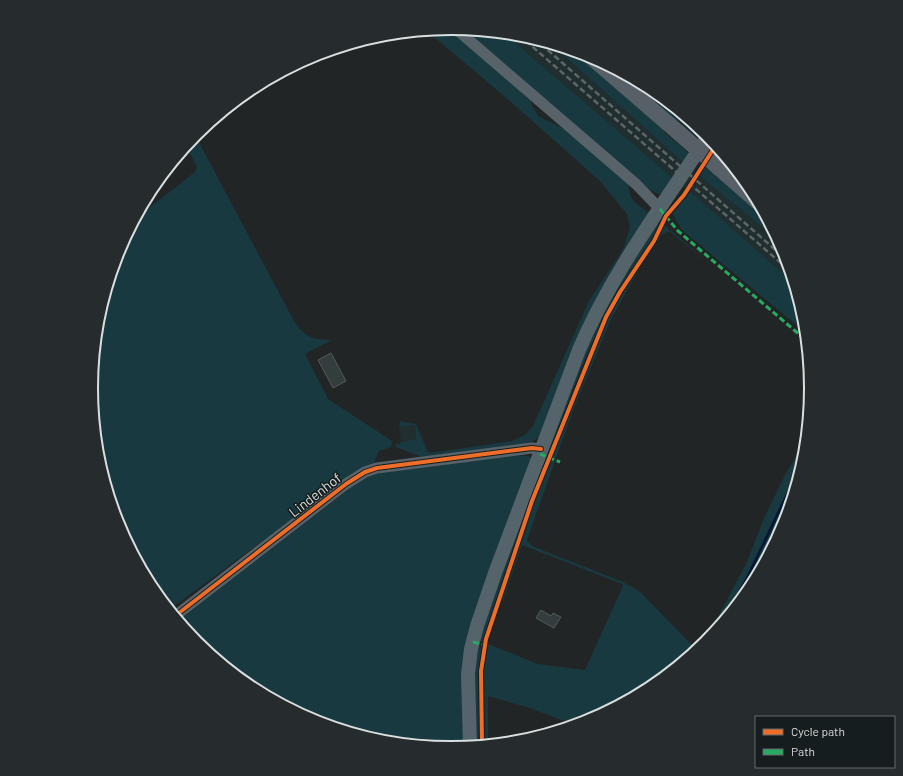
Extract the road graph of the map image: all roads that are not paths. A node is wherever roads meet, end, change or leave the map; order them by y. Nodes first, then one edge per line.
1 (464, 36) edge
2 (607, 70) edge
3 (704, 142) edge
4 (743, 189) edge
5 (660, 209) junction
6 (541, 449) junction
7 (180, 613) edge
8 (470, 740) edge

1 - 5 street
2 - 4 highway, bridge
3 - 5 main road
5 - 6 main road
6 - 7 street, Lindenhof
6 - 8 main road

